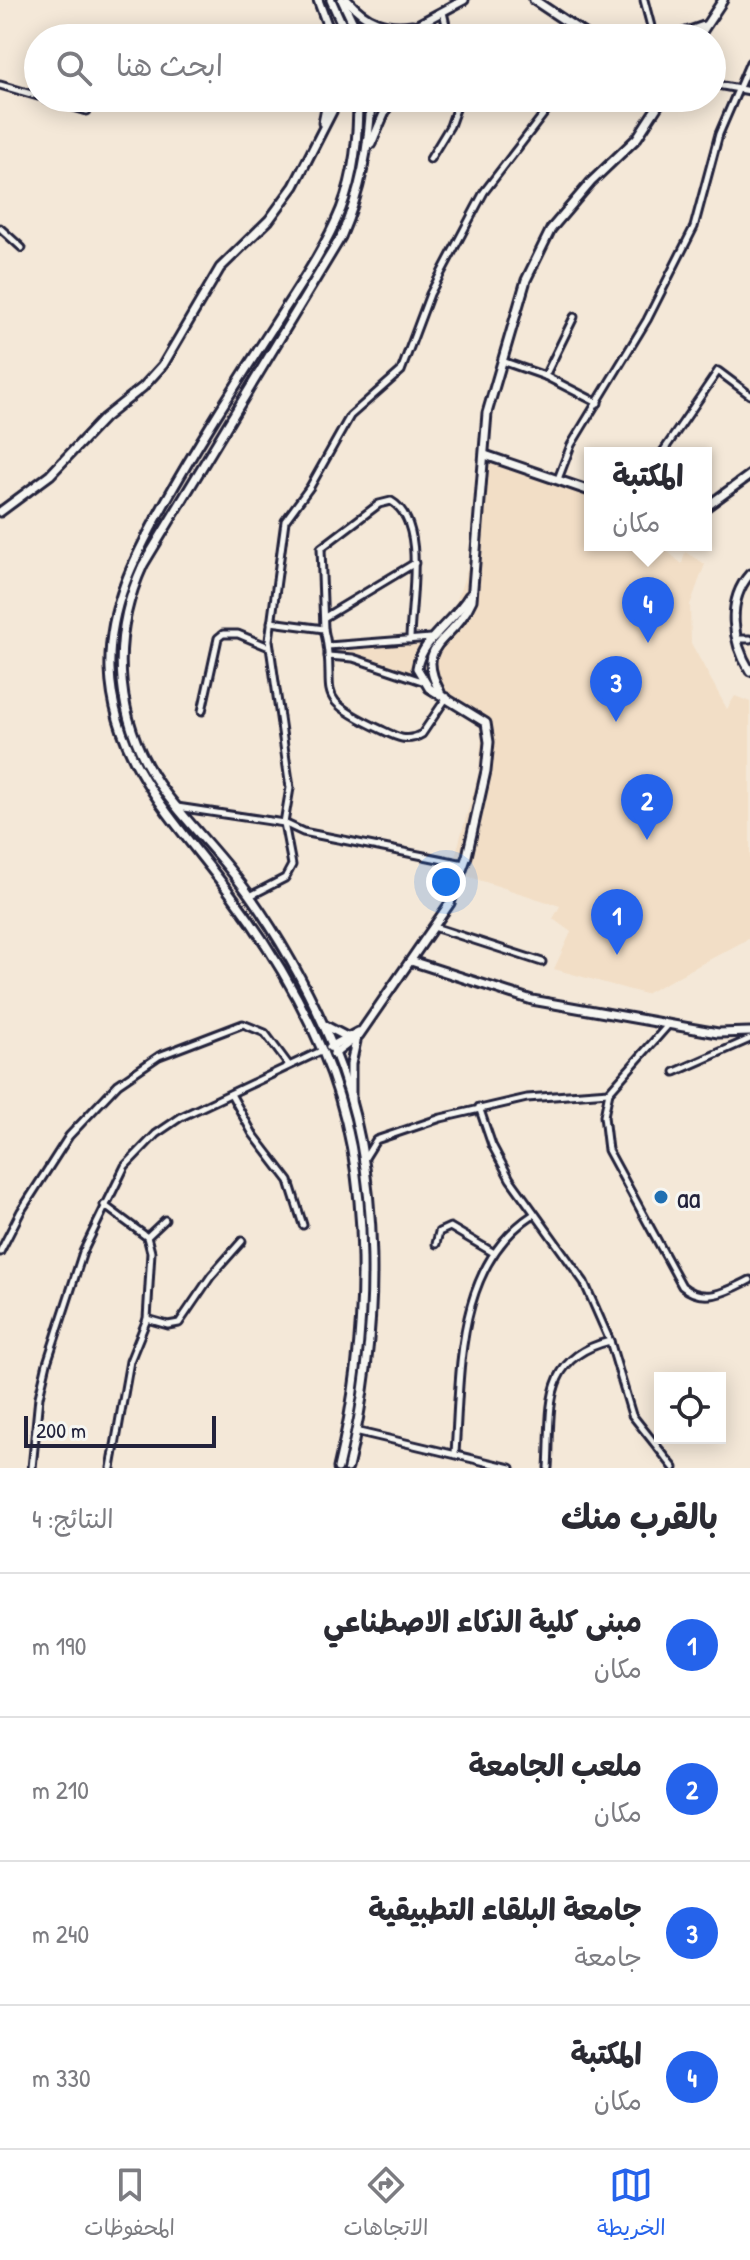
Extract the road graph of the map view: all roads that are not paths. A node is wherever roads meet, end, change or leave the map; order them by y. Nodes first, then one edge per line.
1 (318, 0) edge
2 (331, 0) edge
3 (345, 0) edge
4 (464, 0) edge
5 (644, 0) edge
6 (723, 0) edge
7 (538, 1) edge
8 (443, 9) junction
9 (327, 24) edge
10 (342, 24) edge
11 (354, 24) edge
12 (377, 24) edge
13 (414, 24) edge
14 (446, 24) edge
15 (571, 24) edge
16 (650, 24) edge
17 (705, 24) edge
18 (750, 62) edge
19 (0, 85) edge
20 (726, 87) edge
21 (739, 89) junction
22 (750, 91) edge
23 (24, 92) edge
24 (326, 112) edge
25 (332, 112) edge
26 (357, 112) edge
27 (370, 112) edge
28 (385, 112) edge
29 (455, 112) edge
30 (544, 112) edge
31 (654, 112) edge
32 (322, 133) junction
33 (369, 145) junction
34 (430, 159) dead end
35 (0, 228) edge
36 (22, 248) dead end
37 (574, 317) dead end
38 (502, 361) junction
39 (545, 376) junction
40 (750, 395) edge
41 (225, 402) junction
42 (598, 403) junction
43 (236, 408) junction
44 (666, 447) edge
45 (485, 455) junction
46 (750, 475) edge
47 (558, 479) junction
48 (584, 489) edge
49 (712, 503) edge
50 (0, 512) edge
51 (415, 563) junction
52 (750, 574) edge
53 (472, 591) junction
54 (325, 617) junction
55 (271, 622) junction
56 (324, 629) junction
57 (435, 638) junction
58 (736, 639) junction
59 (750, 639) edge
60 (410, 640) junction
61 (328, 646) junction
62 (270, 647) junction
63 (328, 656) junction
64 (750, 671) edge
65 (422, 681) junction
66 (443, 695) junction
67 (202, 711) dead end
68 (176, 807) junction
69 (284, 823) junction
70 (464, 864) junction
71 (250, 896) junction
72 (434, 927) junction
73 (411, 961) junction
74 (542, 962) dead end
75 (322, 1023) junction
76 (669, 1023) junction
77 (750, 1032) edge
78 (356, 1035) junction
79 (750, 1039) edge
80 (333, 1050) junction
81 (324, 1054) junction
82 (288, 1065) junction
83 (675, 1072) dead end
84 (609, 1092) junction
85 (231, 1094) junction
86 (479, 1107) junction
87 (351, 1110) junction
88 (363, 1161) junction
89 (103, 1205) junction
90 (534, 1214) junction
91 (165, 1220) dead end
92 (303, 1225) dead end
93 (147, 1237) junction
94 (242, 1241) dead end
95 (436, 1244) dead end
96 (0, 1252) edge
97 (494, 1253) junction
98 (750, 1280) edge
99 (147, 1319) junction
100 (610, 1341) junction
101 (355, 1431) junction
102 (455, 1453) junction
103 (32, 1468) edge
104 (111, 1468) edge
105 (338, 1468) edge
106 (348, 1468) edge
107 (511, 1468) edge
108 (548, 1468) edge
109 (674, 1468) edge

1 - 9 main road
2 - 10 main road
3 - 11 main road
3 - 12 main road
4 - 8 main road
5 - 16 street
6 - 17 main road
7 - 15 main road
8 - 13 main road
8 - 14 street
18 - 21 street
19 - 23 street
20 - 21 street
21 - 22 street
21 - 42 street
24 - 32 main road
25 - 32 main road
26 - 41 main road
27 - 33 main road
28 - 33 main road
29 - 34 street
30 - 55 street
31 - 38 main road
32 - 50 main road
33 - 43 main road
35 - 36 street
37 - 39 street
38 - 39 street
38 - 45 main road
39 - 42 street
40 - 44 street
41 - 43 main road
41 - 81 main road
42 - 47 street
43 - 68 main road
45 - 47 main road
45 - 53 main road
46 - 49 main road
47 - 48 main road
51 - 54 street
51 - 54 street
51 - 60 street
52 - 58 main road
53 - 57 main road
53 - 66 main road
54 - 56 street
55 - 56 street
55 - 62 street
56 - 61 street
57 - 60 street
57 - 65 main road
58 - 59 street
58 - 64 main road
60 - 61 street
61 - 63 street
62 - 67 street
62 - 69 street
63 - 65 street
63 - 66 street
65 - 66 main road
66 - 70 main road
68 - 69 street
68 - 71 main road
69 - 70 street
69 - 71 street
70 - 72 main road
71 - 75 main road
72 - 73 main road
72 - 74 street
73 - 76 main road
73 - 78 main road
75 - 78 main road
75 - 80 main road
76 - 77 main road
76 - 84 street
78 - 80 main road
78 - 87 main road
79 - 83 street
80 - 81 main road
80 - 87 main road
81 - 82 street
81 - 105 main road
82 - 85 street
82 - 96 street
84 - 86 street
84 - 98 street
85 - 89 street
85 - 92 street
86 - 88 street
86 - 90 street
87 - 88 main road
88 - 101 main road
89 - 93 street
89 - 103 street
90 - 97 street
90 - 100 street
91 - 93 street
93 - 99 street
94 - 99 street
95 - 97 street
97 - 102 street
99 - 104 street
100 - 108 street
100 - 109 street
101 - 102 street
101 - 106 main road
102 - 107 street

